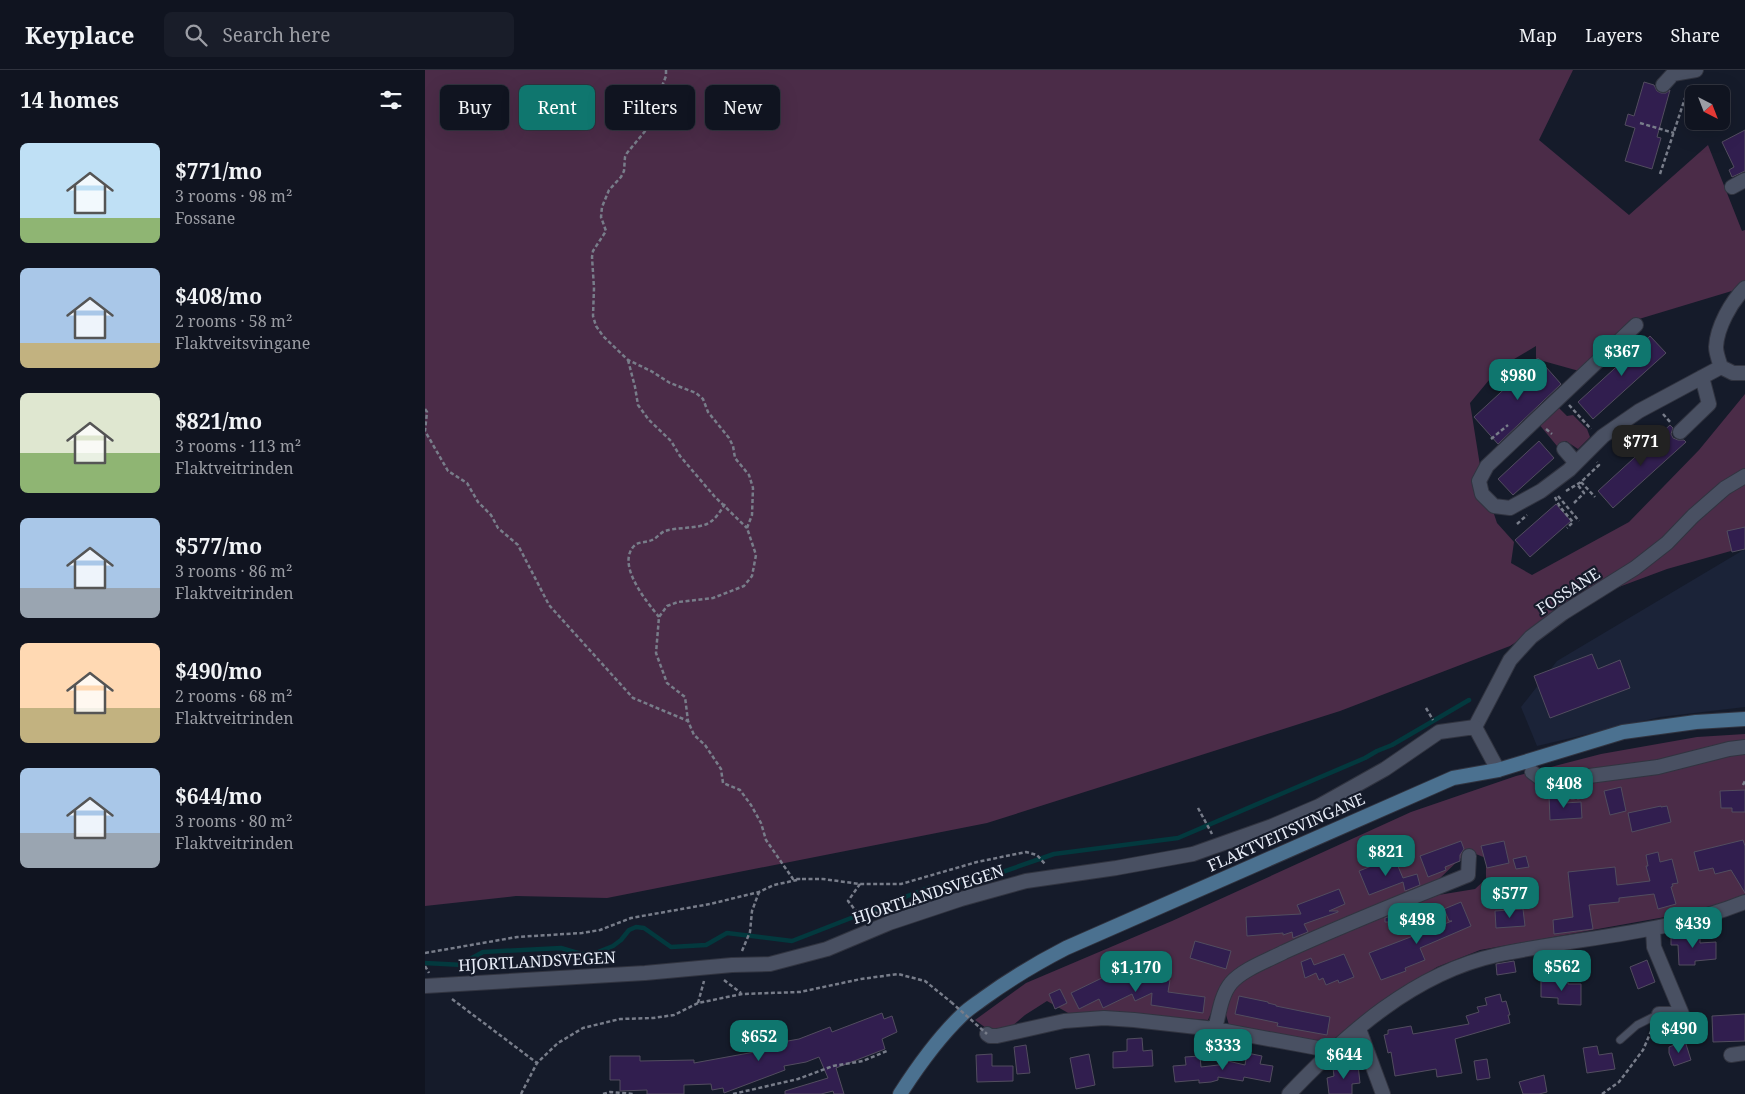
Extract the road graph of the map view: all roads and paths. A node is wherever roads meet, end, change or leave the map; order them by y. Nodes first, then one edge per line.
1 (666, 70) edge
2 (1688, 71) edge
3 (1663, 85) dead end
4 (1640, 123) dead end
5 (1674, 133) junction
6 (1660, 174) dead end
7 (1745, 180) edge
8 (1732, 187) dead end
9 (1745, 288) edge
10 (1636, 325) dead end
11 (628, 360) junction
12 (1721, 366) junction
13 (1745, 373) edge
14 (1702, 377) junction
15 (1561, 396) junction
16 (425, 409) edge
17 (1658, 410) dead end
18 (1679, 432) joint
19 (1600, 439) junction
20 (1563, 449) dead end
21 (1573, 467) junction
22 (1745, 476) edge
23 (1577, 484) dead end
24 (1552, 493) dead end
25 (1557, 496) dead end
26 (1595, 497) dead end
27 (1574, 503) dead end
28 (725, 504) junction
29 (1531, 512) dead end
30 (1579, 521) dead end
31 (1517, 524) dead end
32 (747, 528) junction
33 (1567, 528) dead end
34 (659, 617) junction
35 (1745, 719) edge
36 (688, 721) junction
37 (1475, 727) junction
38 (1745, 747) edge
39 (1497, 770) junction
40 (1532, 772) dead end
41 (1745, 781) edge
42 (1743, 785) dead end
43 (1198, 808) dead end
44 (1218, 845) junction
45 (1469, 856) dead end
46 (1047, 865) dead end
47 (802, 879) junction
48 (861, 884) junction
49 (759, 892) junction
50 (1745, 902) edge
51 (889, 923) junction
52 (1653, 929) junction
53 (425, 952) edge
54 (733, 965) junction
55 (709, 966) junction
56 (430, 985) edge
57 (742, 994) junction
58 (697, 1003) junction
59 (1659, 1014) junction
60 (1215, 1029) junction
61 (1359, 1029) junction
62 (987, 1034) joint
63 (1620, 1040) dead end
64 (887, 1052) dead end
65 (1329, 1053) junction
66 (537, 1063) junction
67 (521, 1094) edge
68 (603, 1094) edge
69 (634, 1094) edge
70 (733, 1094) edge
71 (901, 1094) edge
72 (1289, 1094) edge
73 (1383, 1094) edge
74 (1602, 1094) edge

1 - 11 path
2 - 3 street
2 - 5 path
4 - 5 path
5 - 6 path
7 - 8 street
9 - 12 street
10 - 15 street
11 - 28 path
11 - 32 path
12 - 13 street
12 - 14 street
14 - 18 street
14 - 19 street
15 - 19 path
15 - 21 street
16 - 36 path
17 - 18 path
19 - 21 street
20 - 21 street
21 - 26 path
22 - 37 street, FOSSANE
23 - 27 path
24 - 33 path
25 - 30 path
28 - 32 path
28 - 34 path
29 - 31 path
32 - 34 path
34 - 36 path
35 - 39 main road, FLAKTVEITSVINGANE
36 - 47 path
37 - 39 street
37 - 44 street, HJORTLANDSVEGEN
38 - 40 street
39 - 71 main road, FLAKTVEITSVINGANE
41 - 42 path
43 - 44 path
44 - 51 street, HJORTLANDSVEGEN
45 - 60 street
46 - 48 path
47 - 48 path
47 - 49 path
48 - 51 path
49 - 53 path
49 - 54 path
50 - 52 street
51 - 54 street, HJORTLANDSVEGEN
52 - 59 street
52 - 61 street
54 - 55 street, HJORTLANDSVEGEN
55 - 56 street, HJORTLANDSVEGEN
55 - 57 path
55 - 58 path
56 - 66 path
57 - 58 path
57 - 62 path, bridge
58 - 66 path
59 - 63 lane
59 - 74 path
60 - 62 street
60 - 65 street
61 - 65 street
61 - 73 street
64 - 70 path
65 - 72 street
66 - 67 path
68 - 69 path

